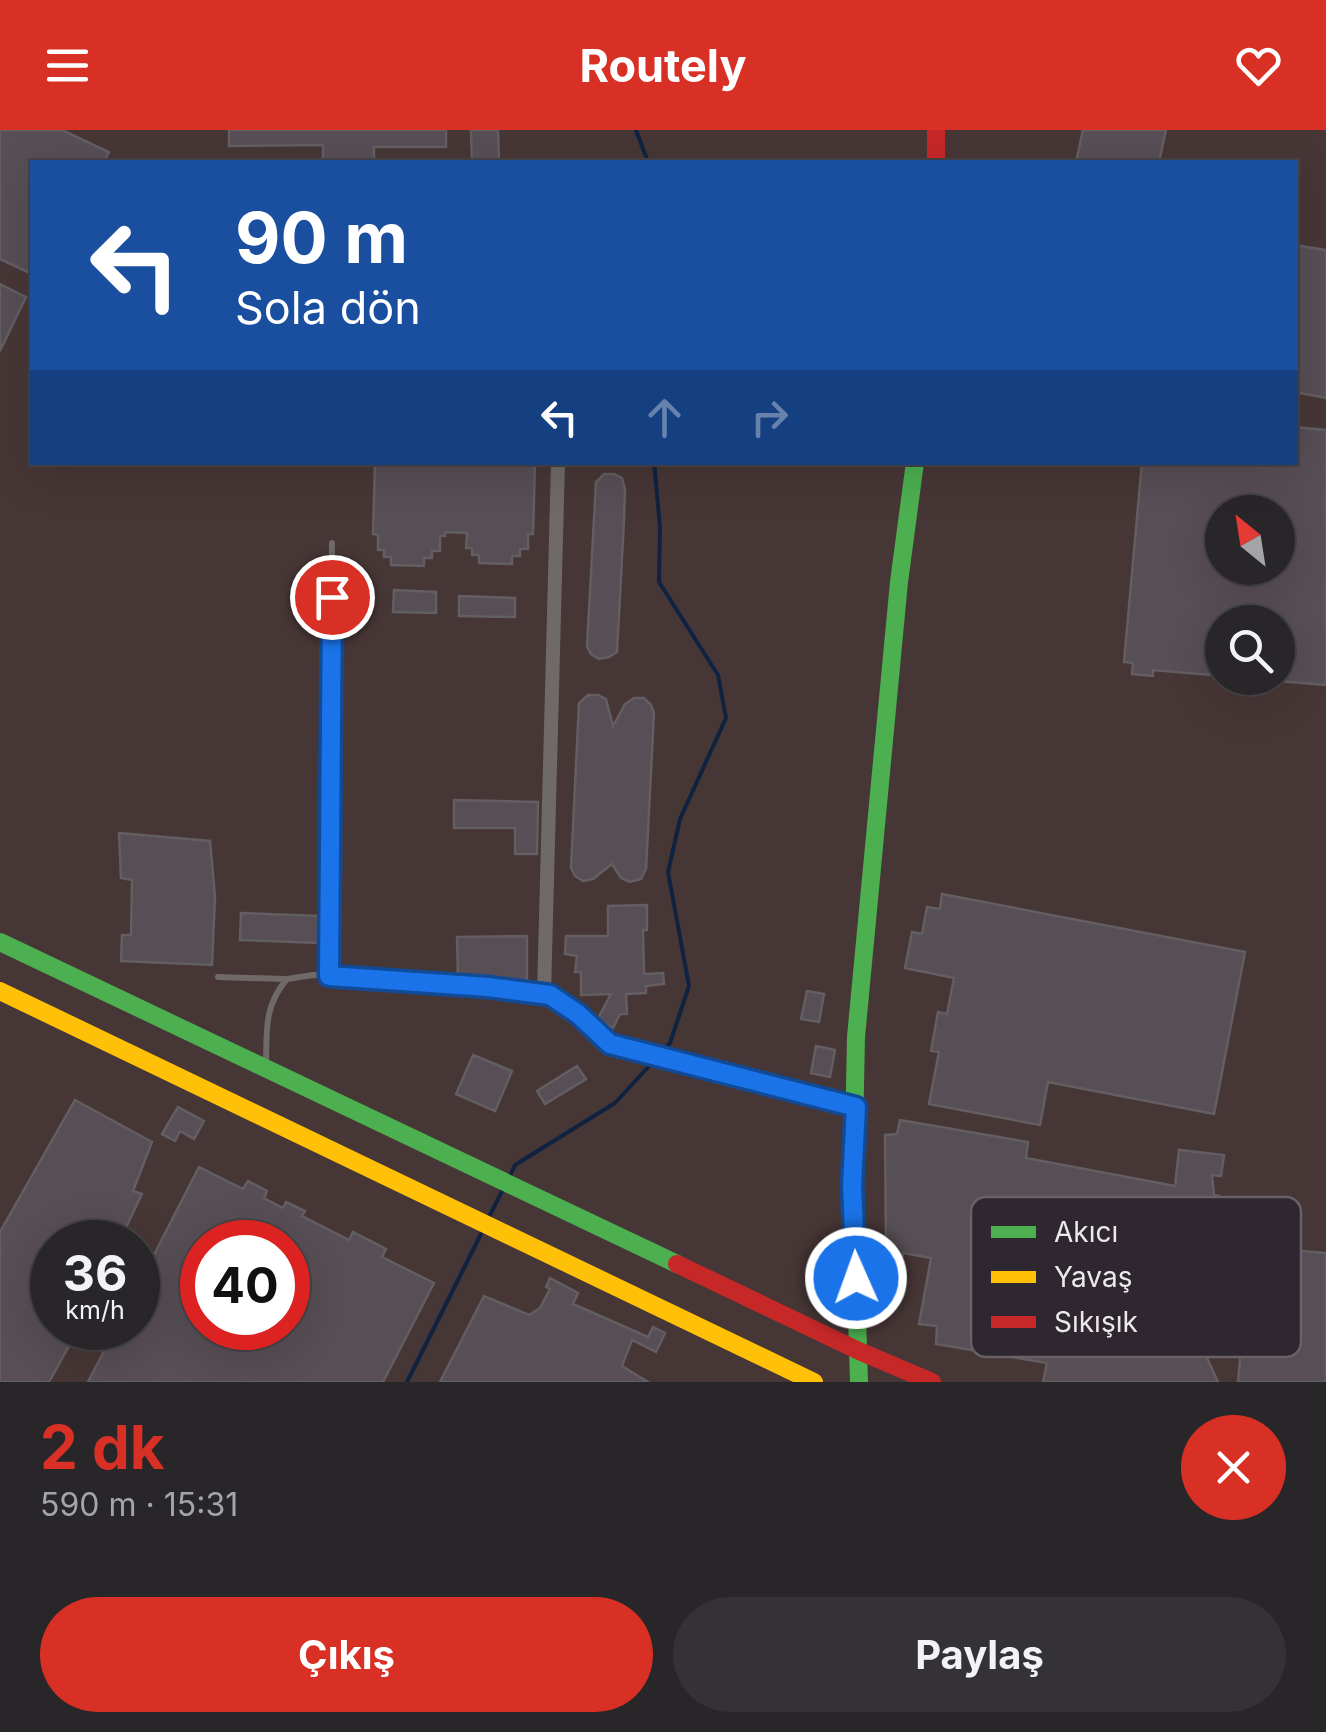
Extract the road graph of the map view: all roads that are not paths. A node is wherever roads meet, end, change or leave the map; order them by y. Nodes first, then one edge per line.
1 (936, 130) edge
2 (936, 160) edge
3 (558, 465) edge
4 (915, 465) edge
5 (332, 543) dead end
6 (0, 942) edge
7 (218, 976) dead end
8 (329, 976) junction
9 (286, 979) junction
10 (0, 991) edge
11 (544, 994) junction
12 (266, 1068) junction
13 (856, 1107) junction
14 (859, 1351) junction
15 (814, 1382) edge
16 (859, 1382) edge
17 (932, 1382) edge

1 - 2 street
3 - 11 street
4 - 13 street
5 - 8 lane
6 - 12 street
7 - 9 lane
8 - 9 lane
8 - 11 lane
9 - 12 lane
10 - 15 street
11 - 13 lane
12 - 14 street
13 - 14 street
14 - 16 street
14 - 17 street

